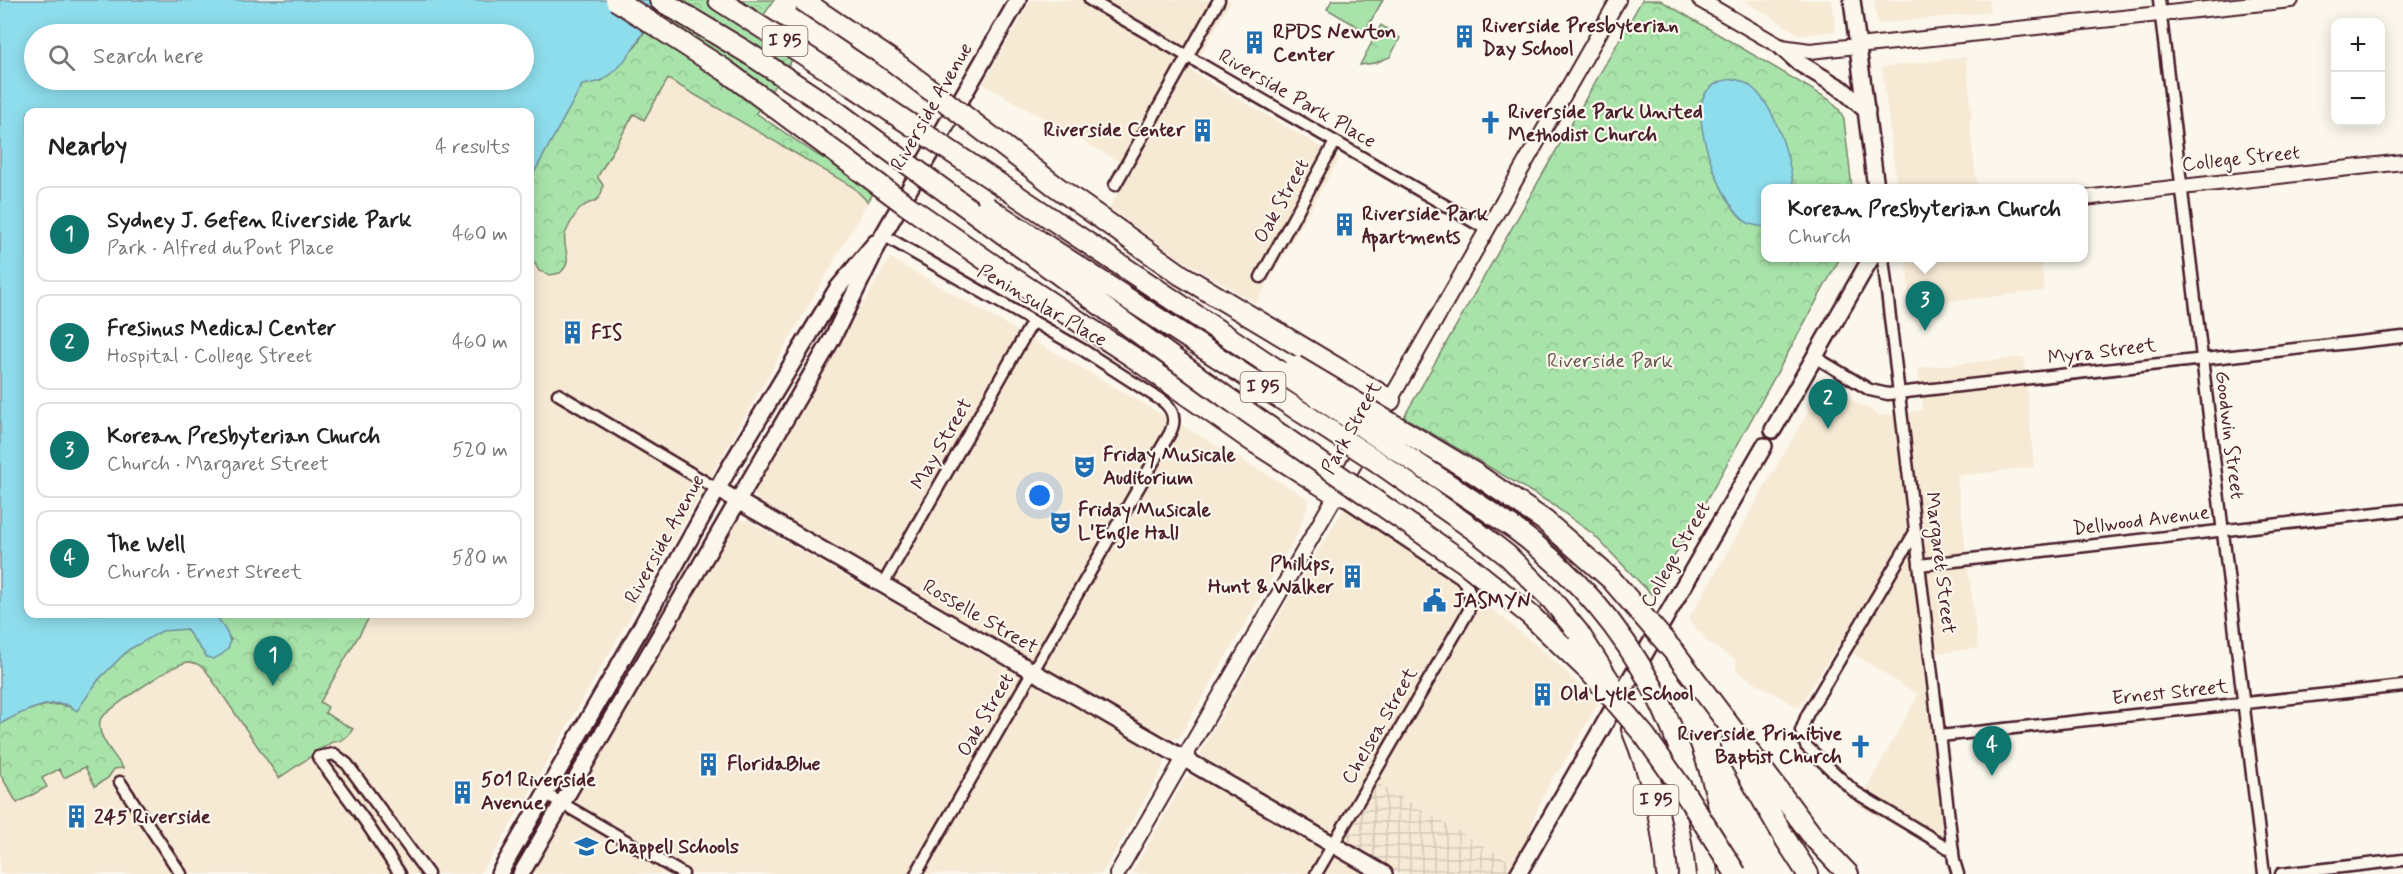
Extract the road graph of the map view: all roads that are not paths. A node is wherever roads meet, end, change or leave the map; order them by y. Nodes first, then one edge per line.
1 (616, 0) edge
2 (660, 0) edge
3 (719, 0) edge
4 (802, 0) edge
5 (1018, 0) edge
6 (1090, 0) edge
7 (1219, 0) edge
8 (1618, 0) edge
9 (1700, 0) edge
10 (1852, 0) edge
11 (2291, 0) edge
12 (2160, 7) edge
13 (1781, 47) junction
14 (1858, 48) junction
15 (1187, 56) junction
16 (833, 109) junction
17 (1867, 111) junction
18 (1335, 142) junction
19 (2403, 162) edge
20 (1875, 184) edge
21 (1115, 185) dead end
22 (2182, 186) junction
23 (2088, 198) edge
24 (1486, 229) junction
25 (883, 236) junction
26 (1095, 248) junction
27 (1869, 262) edge
28 (1882, 262) edge
29 (1261, 277) dead end
30 (1033, 321) junction
31 (2403, 337) edge
32 (1815, 357) junction
33 (2201, 358) junction
34 (558, 394) dead end
35 (1899, 394) junction
36 (1390, 400) junction
37 (1174, 417) joint
38 (1773, 430) joint
39 (1764, 446) joint
40 (717, 489) junction
41 (1337, 495) junction
42 (738, 501) junction
43 (2403, 510) edge
44 (2223, 530) junction
45 (1915, 532) junction
46 (1919, 565) junction
47 (882, 585) junction
48 (641, 627) junction
49 (1675, 653) junction
50 (644, 663) junction
51 (1032, 671) junction
52 (2403, 686) edge
53 (2244, 703) junction
54 (1940, 736) junction
55 (1184, 759) junction
56 (120, 782) dead end
57 (546, 794) junction
58 (562, 804) junction
59 (1333, 845) junction
60 (1953, 851) junction
61 (2403, 860) edge
62 (181, 874) edge
63 (400, 874) edge
64 (428, 874) edge
65 (499, 874) edge
66 (521, 874) edge
67 (683, 874) edge
68 (916, 874) edge
69 (1117, 874) edge
70 (1316, 874) edge
71 (1384, 874) edge
72 (1518, 874) edge
73 (1667, 874) edge
74 (1707, 874) edge
75 (1736, 874) edge
76 (1808, 874) edge
77 (1848, 874) edge
78 (1958, 874) edge
79 (2264, 874) edge
80 (2281, 874) edge

1 - 41 highway, bridge
2 - 16 highway, I 95
3 - 26 highway, I 95, bridge
4 - 36 highway, bridge
5 - 25 main road, Riverside Avenue
6 - 15 street, Riverside Park Place
7 - 15 street
8 - 24 street, Park Street
9 - 13 street
10 - 14 main road
11 - 12 street
12 - 14 street
12 - 22 street, Goodwin Street
13 - 14 street
13 - 17 main road
14 - 17 main road
15 - 18 street, Riverside Park Place
15 - 21 street
16 - 73 highway, I 95, bridge
16 - 75 highway, bridge
17 - 20 main road
18 - 24 street, Riverside Park Place
18 - 29 street, Oak Street
19 - 22 street, College Street
22 - 23 street, College Street
22 - 33 street, Goodwin Street
24 - 36 street, Park Street
25 - 30 street, Peninsular Place
25 - 40 main road, Riverside Avenue
25 - 42 main road, Riverside Avenue
26 - 49 highway, bridge
26 - 74 highway, I 95, bridge
27 - 32 main road, College Street
28 - 35 street, Margaret Street
30 - 37 street, Peninsular Place
30 - 47 street, May Street
31 - 33 street, Myra Street
32 - 35 street, Myra Street
32 - 38 main road, College Street
33 - 35 street, Myra Street
33 - 44 street, Goodwin Street
34 - 40 street, Rosselle Street
35 - 45 street, Margaret Street
36 - 41 street, Park Street
37 - 51 street, Oak Street
38 - 39 street, College Street
39 - 72 main road, College Street
40 - 42 main road, Rosselle Street
40 - 48 main road, Riverside Avenue
41 - 55 street, Park Street
41 - 59 street, Chelsea Street
42 - 47 main road, Rosselle Street
42 - 50 main road, Riverside Avenue
43 - 44 street, Dellwood Avenue
44 - 46 street, Dellwood Avenue
44 - 53 street, Goodwin Street
45 - 46 street, Margaret Street
45 - 60 street
46 - 54 street, Margaret Street
47 - 51 main road, Rosselle Street
48 - 50 main road
48 - 57 main road, Riverside Avenue
49 - 76 highway
49 - 77 highway
50 - 58 main road, Riverside Avenue
51 - 55 main road, Rosselle Street
51 - 68 street, Oak Street
52 - 53 street, Ernest Street
53 - 54 street, Ernest Street
53 - 79 street, Goodwin Street
54 - 60 street, Margaret Street
55 - 59 main road, Rosselle Street
55 - 69 street, Park Street
56 - 62 street
57 - 58 street
57 - 65 main road, Riverside Avenue
58 - 66 main road, Riverside Avenue
58 - 67 street
59 - 70 street, Chelsea Street
59 - 71 main road, Rosselle Street
60 - 78 street, Margaret Street
61 - 80 street
63 - 64 street

